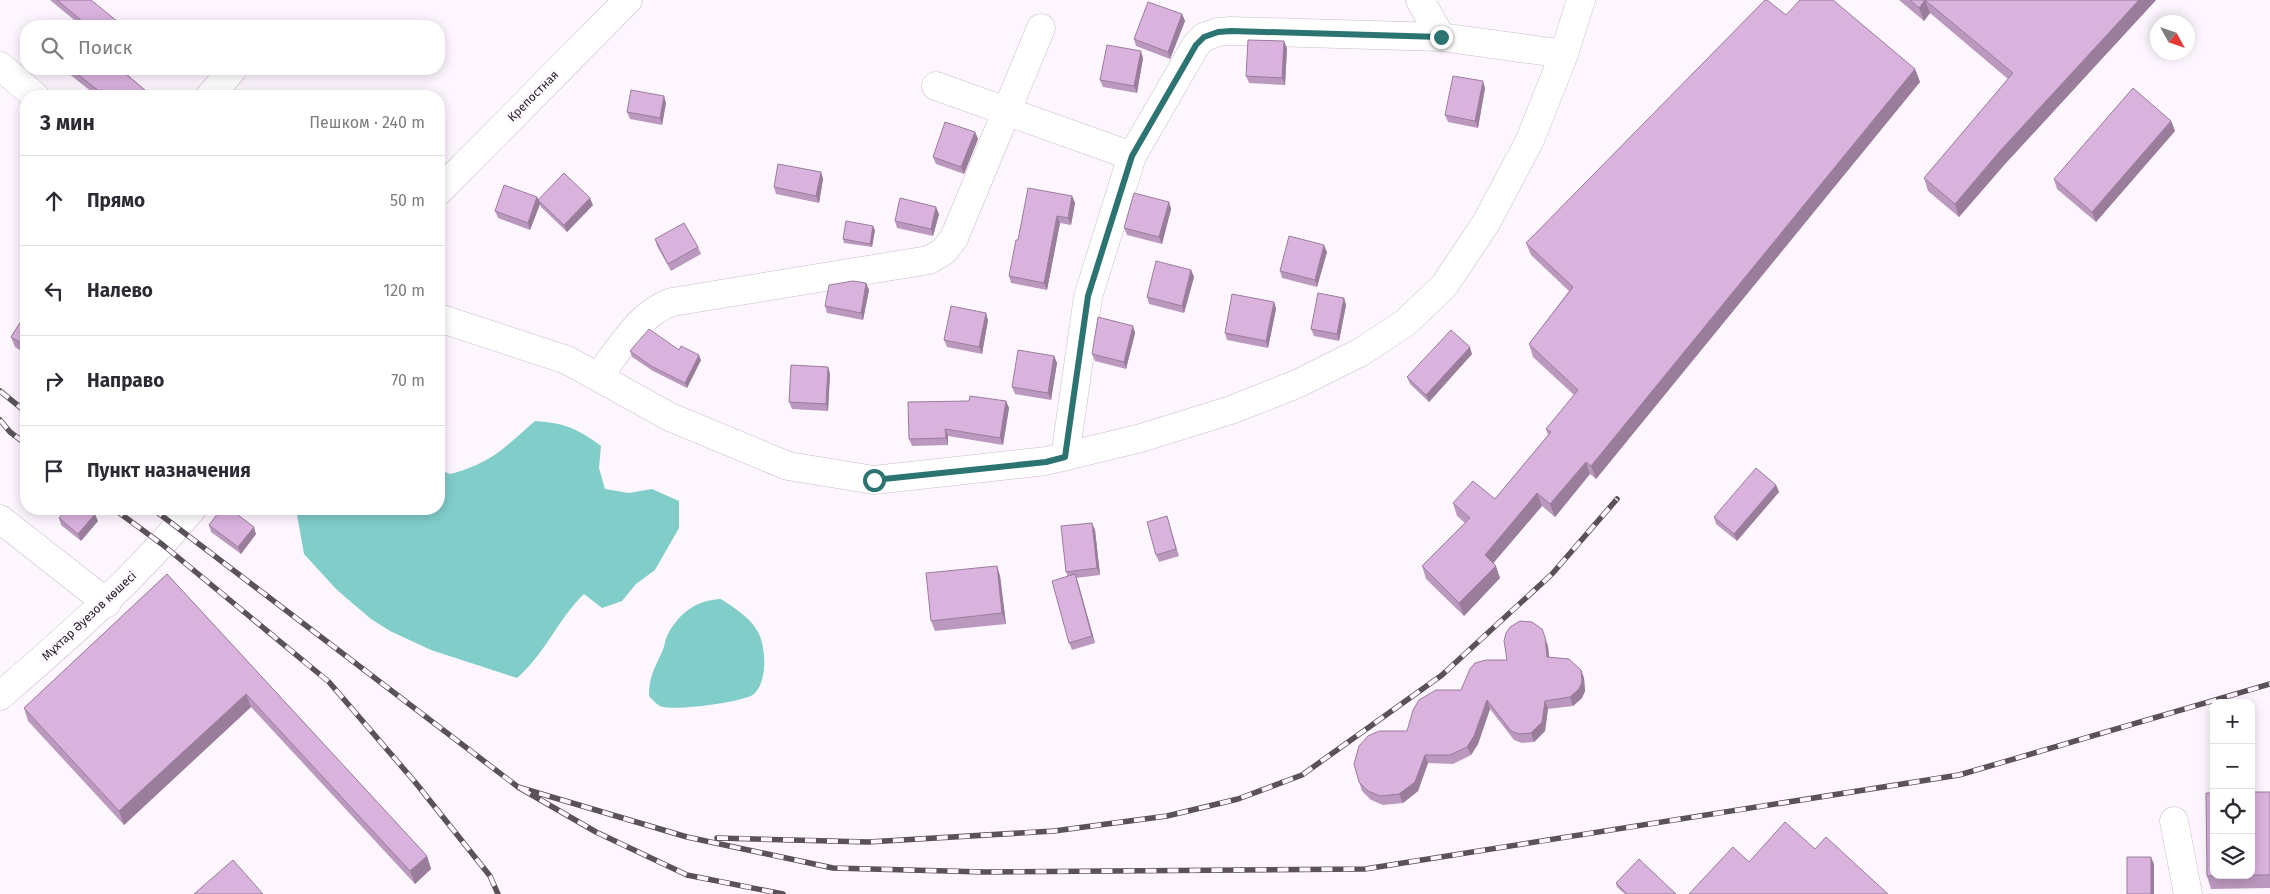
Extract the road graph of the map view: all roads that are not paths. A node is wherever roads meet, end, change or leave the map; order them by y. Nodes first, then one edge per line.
1 (628, 0) edge
2 (1420, 0) edge
3 (1581, 0) edge
4 (1041, 28) dead end
5 (1441, 37) junction
6 (1564, 54) junction
7 (0, 66) edge
8 (229, 75) edge
9 (936, 86) dead end
10 (28, 90) edge
11 (215, 90) edge
12 (1006, 111) junction
13 (1132, 156) junction
14 (445, 185) edge
15 (445, 320) edge
16 (598, 377) junction
17 (1065, 457) junction
18 (187, 515) edge
19 (0, 519) edge
20 (107, 603) junction
21 (0, 696) edge
22 (2174, 821) dead end
23 (2188, 894) edge

1 - 14 street, Крепостная
2 - 5 street
3 - 6 street
4 - 12 street
5 - 6 street
5 - 13 street
6 - 17 street
7 - 10 street
8 - 11 street
9 - 12 street
12 - 13 street
12 - 16 street
13 - 17 street
15 - 16 street
16 - 17 street
18 - 20 street, Мұхтар Әуезов көшесі
19 - 20 street
20 - 21 street, Мұхтар Әуезов көшесі
22 - 23 street

